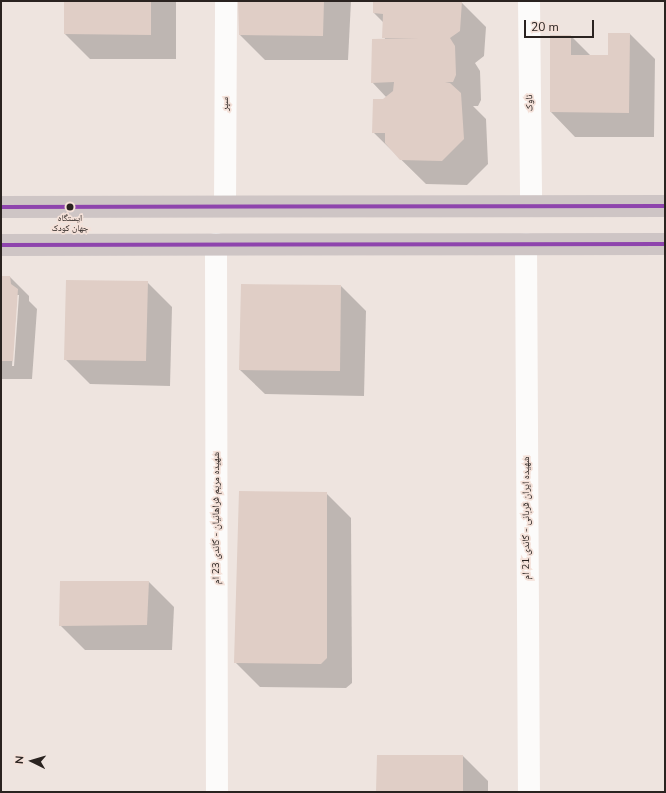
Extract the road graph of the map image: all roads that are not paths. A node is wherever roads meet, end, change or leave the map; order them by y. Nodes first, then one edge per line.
1 (226, 1) edge
2 (529, 1) edge
3 (225, 206) junction
4 (531, 206) junction
5 (665, 206) edge
6 (1, 207) edge
7 (216, 244) junction
8 (526, 244) junction
9 (665, 244) edge
10 (1, 245) edge
11 (217, 792) edge
12 (529, 792) edge

1 - 3 street, سپر
2 - 4 street, ناوک
3 - 4 main road
3 - 6 main road
4 - 5 main road
7 - 8 main road
7 - 10 main road
7 - 11 street, شهیده مریم فراهانیان - گاندی 23 ام
8 - 9 main road
8 - 12 street, شهیده ایران قربانی - گاندی 21 ام

